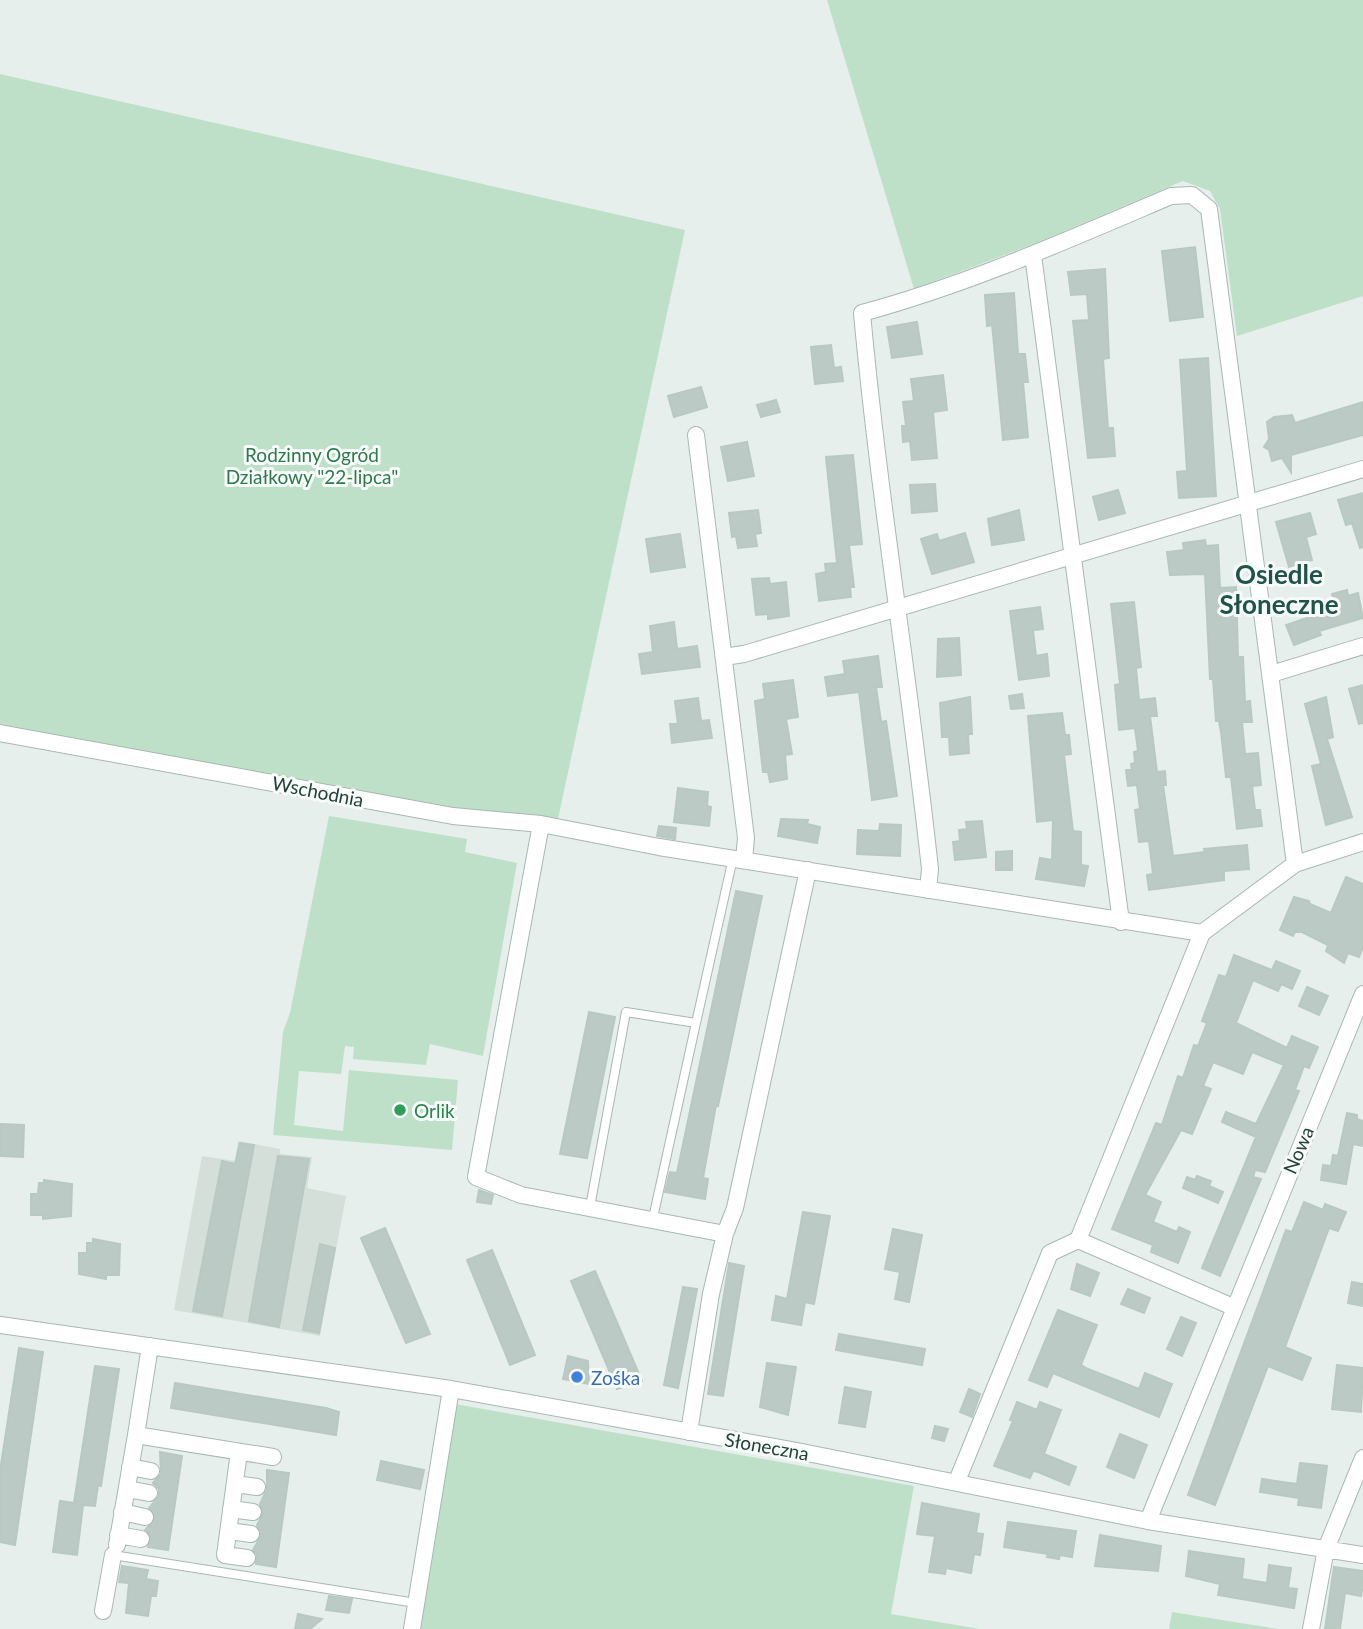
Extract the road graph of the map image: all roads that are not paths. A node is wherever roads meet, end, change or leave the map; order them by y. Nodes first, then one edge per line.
1 (1033, 255) junction
2 (696, 435) dead end
3 (1363, 469) edge
4 (1248, 505) junction
5 (1072, 555) junction
6 (899, 608) junction
7 (1363, 646) edge
8 (724, 657) junction
9 (1271, 674) junction
10 (0, 733) edge
11 (541, 824) junction
12 (1363, 842) edge
13 (738, 859) junction
14 (1295, 863) junction
15 (808, 870) junction
16 (928, 890) junction
17 (1121, 922) junction
18 (1202, 933) junction
19 (1363, 994) edge
20 (696, 1023) junction
21 (590, 1207) junction
22 (653, 1218) junction
23 (725, 1234) junction
24 (1078, 1240) junction
25 (1233, 1307) junction
26 (0, 1325) edge
27 (150, 1346) junction
28 (451, 1389) junction
29 (690, 1432) junction
30 (136, 1434) junction
31 (239, 1452) junction
32 (273, 1457) dead end
33 (1363, 1458) edge
34 (130, 1467) junction
35 (151, 1471) dead end
36 (957, 1481) junction
37 (235, 1484) junction
38 (257, 1487) dead end
39 (127, 1489) junction
40 (149, 1493) dead end
41 (231, 1509) junction
42 (253, 1512) dead end
43 (122, 1513) junction
44 (145, 1517) dead end
45 (1148, 1521) junction
46 (229, 1531) junction
47 (251, 1534) dead end
48 (141, 1539) dead end
49 (116, 1545) junction
50 (1326, 1549) junction
51 (1363, 1555) edge
52 (247, 1558) dead end
53 (416, 1603) junction
54 (103, 1611) dead end
55 (412, 1629) edge
56 (1311, 1629) edge

1 - 4 street
1 - 5 street
1 - 6 street
2 - 8 street
3 - 4 street
4 - 5 street
4 - 9 street
5 - 6 street
5 - 17 street
6 - 8 street
6 - 16 street
7 - 9 street
8 - 13 street
9 - 14 street
10 - 11 street, Wschodnia
11 - 13 street, Wschodnia
11 - 21 street
12 - 14 street
13 - 15 street, Wschodnia
13 - 20 lane
14 - 18 street
15 - 16 street, Wschodnia
15 - 23 street
16 - 17 street, Wschodnia
17 - 18 street, Wschodnia
18 - 24 street
19 - 25 street, Nowa
20 - 21 lane
20 - 22 lane
21 - 22 street
22 - 23 street
23 - 29 street
24 - 25 street
24 - 36 street
25 - 45 street, Nowa
26 - 27 street, Słoneczna
27 - 28 street, Słoneczna
27 - 30 street
28 - 29 street, Słoneczna
28 - 53 street
29 - 36 street, Słoneczna
30 - 31 street
30 - 34 street
31 - 32 street
31 - 37 street
33 - 50 street
34 - 35 street
34 - 39 street
36 - 45 street, Słoneczna
37 - 38 street
37 - 41 street
39 - 40 street
39 - 43 street
41 - 42 street
41 - 46 street
43 - 44 street
43 - 49 street
45 - 50 street, Słoneczna
46 - 47 street
46 - 52 street
48 - 49 street
49 - 53 lane
49 - 54 street
50 - 51 street, Słoneczna
50 - 56 street
53 - 55 street

